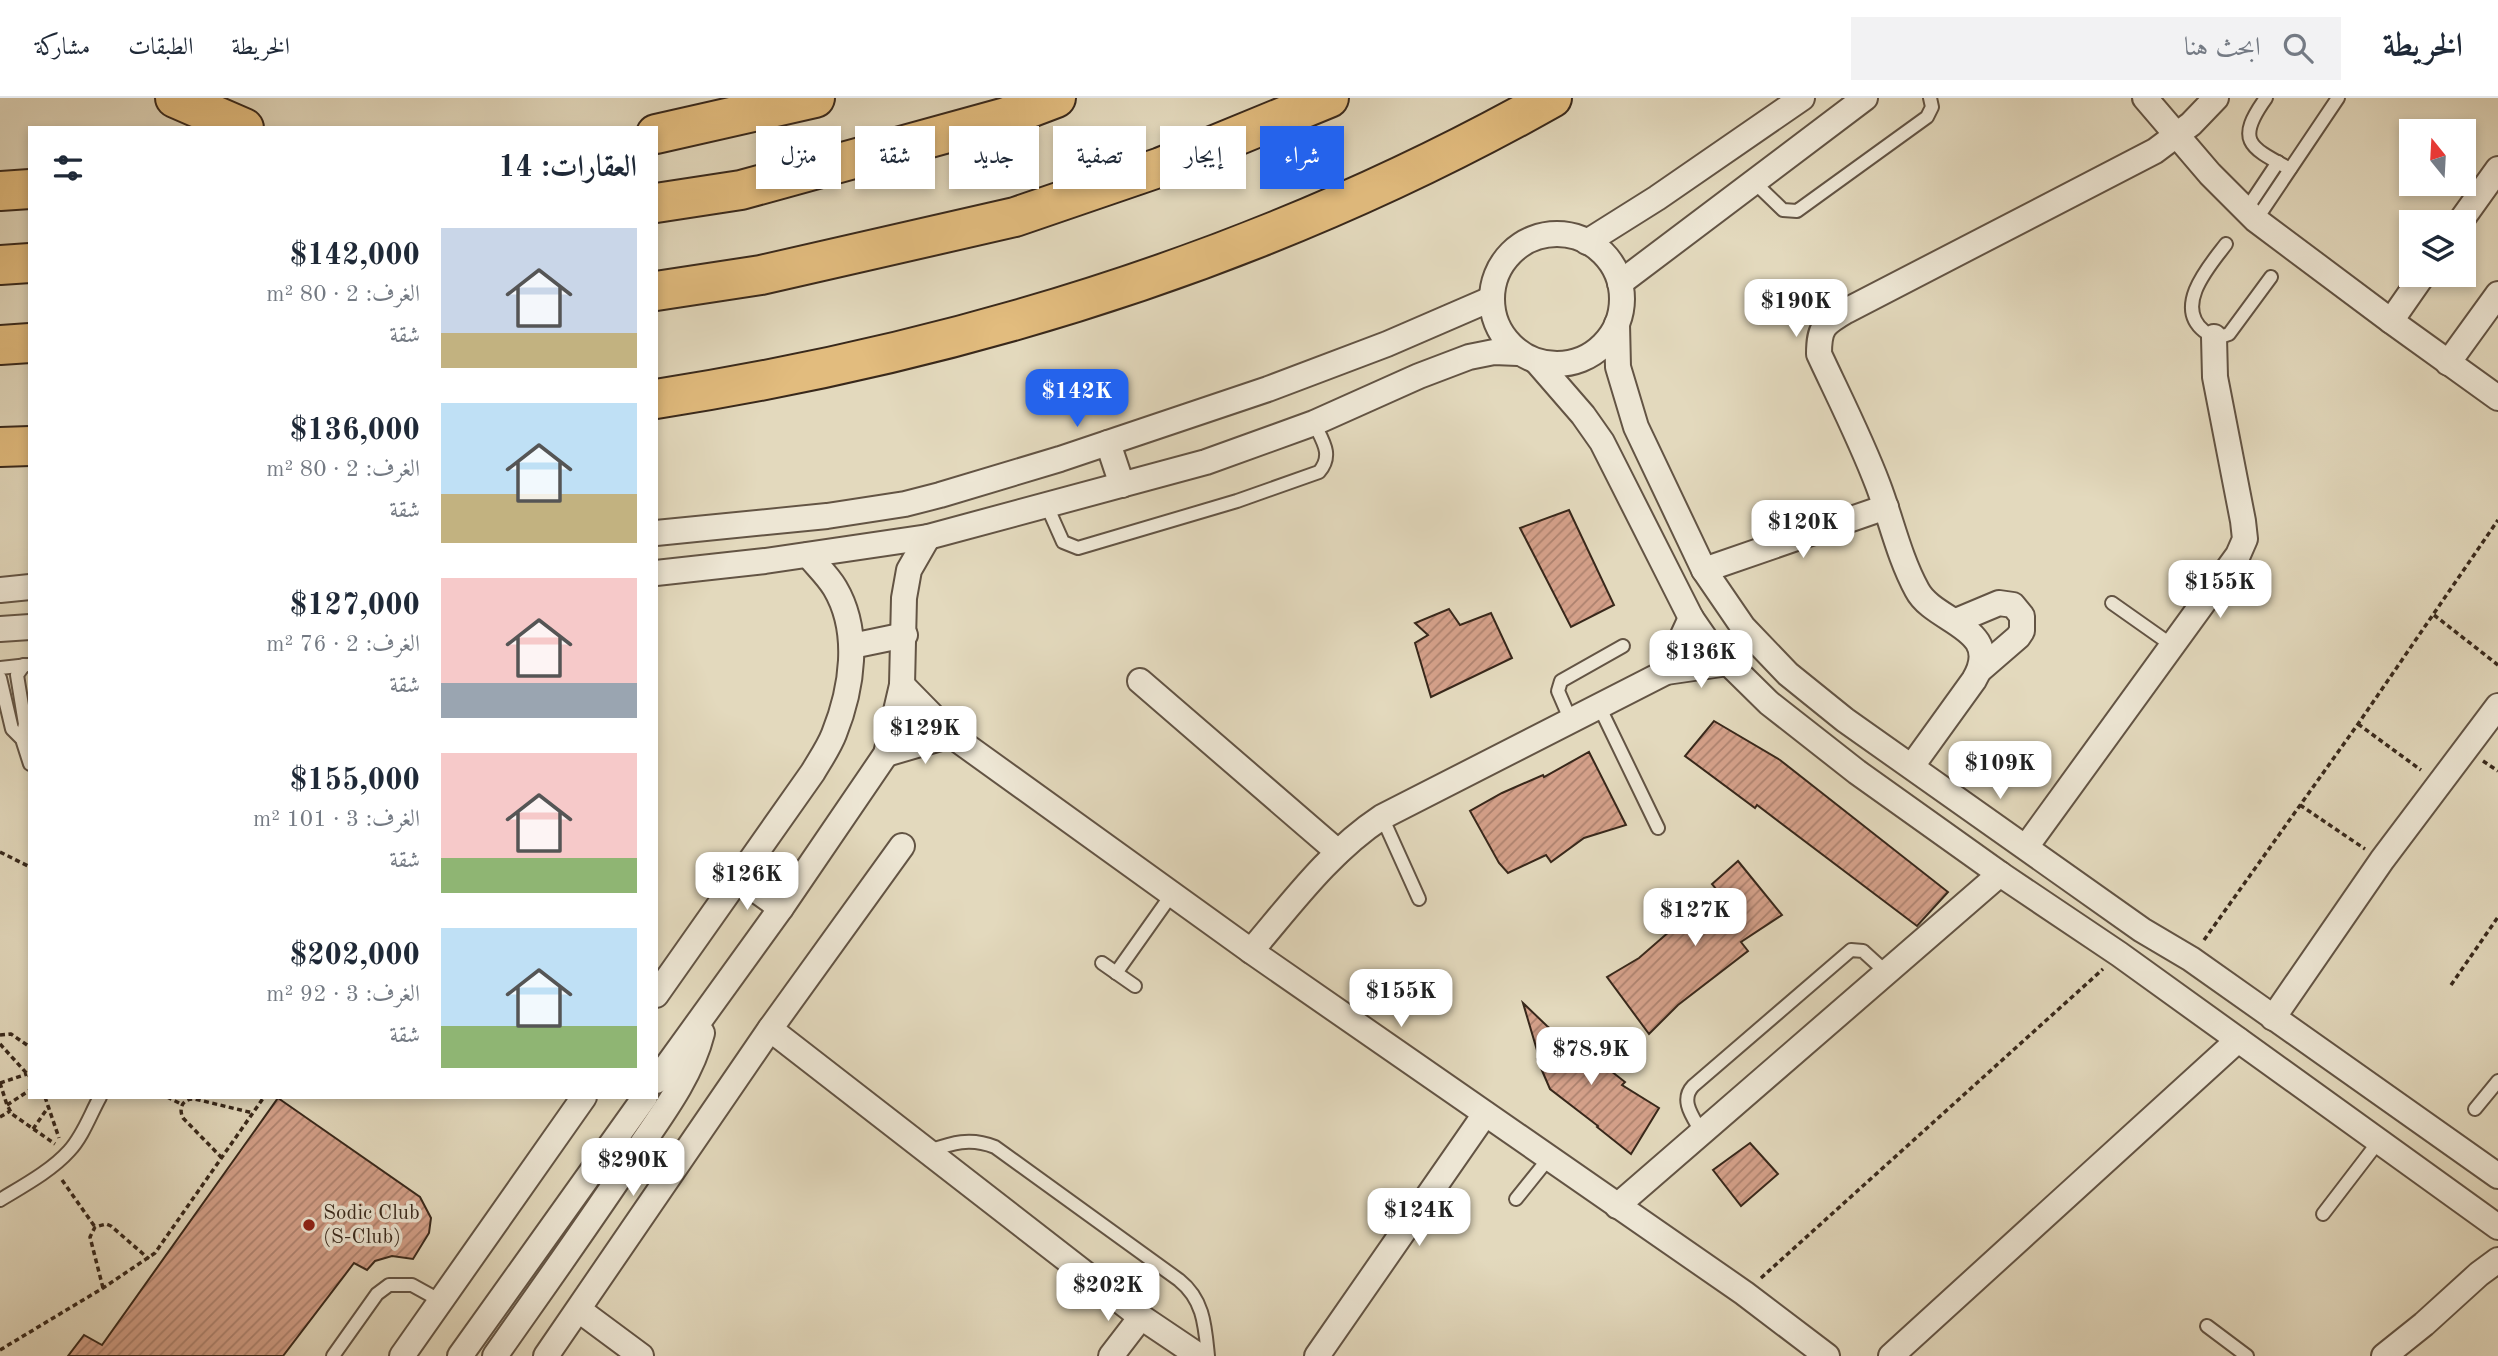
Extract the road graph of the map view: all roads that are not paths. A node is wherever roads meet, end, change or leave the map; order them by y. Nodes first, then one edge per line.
1 (175, 98) edge
2 (815, 98) edge
3 (1056, 98) edge
4 (1329, 98) edge
5 (1552, 98) edge
6 (1802, 98) edge
7 (1865, 98) edge
8 (1930, 98) edge
9 (2145, 98) edge
10 (2216, 98) edge
11 (2266, 98) edge
12 (2338, 98) edge
13 (239, 126) edge
14 (658, 134) edge
15 (2176, 136) junction
16 (2278, 162) junction
17 (2290, 169) junction
18 (2498, 169) edge
19 (1754, 181) junction
20 (28, 189) edge
21 (0, 191) edge
22 (658, 203) edge
23 (2469, 210) edge
24 (2251, 215) junction
25 (1587, 242) junction
26 (2225, 244) dead end
27 (28, 263) edge
28 (0, 265) edge
29 (2272, 277) dead end
30 (1620, 283) junction
31 (2415, 287) edge
32 (658, 291) edge
33 (2498, 294) edge
34 (1491, 299) junction
35 (2391, 321) junction
36 (1617, 324) junction
37 (2214, 337) junction
38 (28, 343) edge
39 (0, 345) edge
40 (1528, 357) junction
41 (2448, 363) junction
42 (2498, 398) edge
43 (658, 399) edge
44 (1314, 423) junction
45 (1108, 443) junction
46 (28, 446) edge
47 (0, 447) edge
48 (1649, 453) junction
49 (1615, 471) junction
50 (1122, 485) junction
51 (1047, 506) junction
52 (1886, 507) junction
53 (658, 533) edge
54 (928, 537) junction
55 (808, 555) junction
56 (1704, 570) junction
57 (658, 573) edge
58 (28, 587) edge
59 (0, 590) edge
60 (2112, 603) dead end
61 (1691, 618) junction
62 (1956, 621) junction
63 (28, 626) edge
64 (0, 629) edge
65 (905, 635) junction
66 (852, 646) junction
67 (1623, 646) dead end
68 (2173, 646) junction
69 (1728, 663) junction
70 (27, 665) edge
71 (0, 668) edge
72 (1981, 669) junction
73 (1666, 672) junction
74 (0, 678) edge
75 (1140, 681) dead end
76 (902, 685) junction
77 (1600, 706) junction
78 (2498, 706) edge
79 (1571, 721) junction
80 (951, 735) junction
81 (22, 739) junction
82 (886, 754) junction
83 (28, 758) edge
84 (1912, 766) junction
85 (1382, 817) junction
86 (1658, 828) dead end
87 (902, 846) dead end
88 (2026, 847) junction
89 (1338, 852) junction
90 (2000, 874) junction
91 (738, 878) junction
92 (1172, 894) junction
93 (1419, 899) dead end
94 (781, 908) junction
95 (2142, 930) junction
96 (1251, 951) junction
97 (2119, 954) junction
98 (1102, 963) dead end
99 (1886, 972) junction
100 (1115, 973) junction
101 (1135, 986) dead end
102 (658, 992) edge
103 (707, 1010) junction
104 (2273, 1018) junction
105 (770, 1030) junction
106 (2238, 1040) junction
107 (658, 1078) edge
108 (2498, 1081) edge
109 (99, 1099) edge
110 (583, 1099) edge
111 (644, 1099) edge
112 (2475, 1109) dead end
113 (1485, 1114) junction
114 (1702, 1133) junction
115 (2379, 1141) junction
116 (928, 1152) junction
117 (1549, 1158) junction
118 (2498, 1176) edge
119 (0, 1199) edge
120 (1516, 1199) dead end
121 (1617, 1206) junction
122 (600, 1207) junction
123 (2323, 1214) dead end
124 (2495, 1219) edge
125 (632, 1230) junction
126 (2489, 1267) edge
127 (441, 1301) junction
128 (579, 1310) junction
129 (1141, 1317) junction
130 (2207, 1326) dead end
131 (333, 1356) edge
132 (402, 1356) edge
133 (460, 1356) edge
134 (495, 1356) edge
135 (546, 1356) edge
136 (641, 1356) edge
137 (1111, 1356) edge
138 (1199, 1356) edge
139 (1208, 1356) edge
140 (1317, 1356) edge
141 (1827, 1356) edge
142 (1891, 1356) edge
143 (2248, 1356) edge
144 (2384, 1356) edge

1 - 13 main road
2 - 14 main road
3 - 22 main road
4 - 32 main road
5 - 43 main road
6 - 25 street
7 - 19 street
8 - 19 lane
9 - 15 street
10 - 15 street
11 - 16 lane
12 - 17 lane
15 - 24 street
15 - 52 street
16 - 17 lane
16 - 24 lane
17 - 24 lane
18 - 23 street
19 - 30 street
20 - 21 main road
24 - 35 street
25 - 30 street
25 - 34 street
26 - 37 lane
27 - 28 main road
29 - 37 lane
30 - 36 street
31 - 35 street
33 - 41 street
34 - 40 street
34 - 45 street
35 - 41 street
36 - 40 street
36 - 48 street
37 - 68 street
38 - 39 main road
40 - 44 street
40 - 49 street
41 - 42 street
44 - 50 street
44 - 51 lane
45 - 50 street
45 - 53 street
46 - 47 main road
48 - 49 street
48 - 56 street
49 - 61 street
50 - 51 street
51 - 54 street
52 - 56 street
52 - 62 street
54 - 55 street
54 - 65 street
55 - 57 street
55 - 66 street
56 - 84 street
58 - 59 street
60 - 68 lane
61 - 69 street
61 - 73 street
62 - 72 street
62 - 72 street
63 - 64 street
65 - 66 street
65 - 76 street
66 - 91 street
67 - 79 lane
68 - 88 street
69 - 73 street
69 - 90 street
70 - 71 lane
70 - 81 lane
72 - 84 street
73 - 77 street
74 - 81 lane
75 - 89 street
76 - 80 street
76 - 82 street
77 - 79 street
77 - 86 lane
78 - 104 street
79 - 85 street
80 - 82 street
80 - 92 street
81 - 83 lane
82 - 94 street
84 - 88 street
85 - 89 street
85 - 93 lane
87 - 105 street
88 - 95 street
89 - 96 street
90 - 97 street
90 - 99 street
91 - 94 street
91 - 102 street
92 - 96 street
92 - 100 lane
94 - 103 street
95 - 97 street
95 - 104 street
96 - 113 street
97 - 106 street
98 - 100 lane
99 - 114 street
99 - 114 lane
100 - 101 lane
103 - 107 street
103 - 122 street
104 - 118 street
105 - 116 street
105 - 125 street
106 - 115 street
106 - 142 street
108 - 112 lane
109 - 119 lane
110 - 127 street
111 - 133 street
113 - 117 street
113 - 140 street
114 - 121 street
115 - 123 lane
115 - 124 street
116 - 129 street
116 - 139 lane
117 - 120 lane
117 - 121 street
121 - 141 street
122 - 125 street
122 - 134 street
124 - 126 street
125 - 128 street
126 - 144 street
127 - 131 lane
127 - 132 street
128 - 135 street
128 - 136 street
129 - 137 street
129 - 138 street
130 - 143 lane

